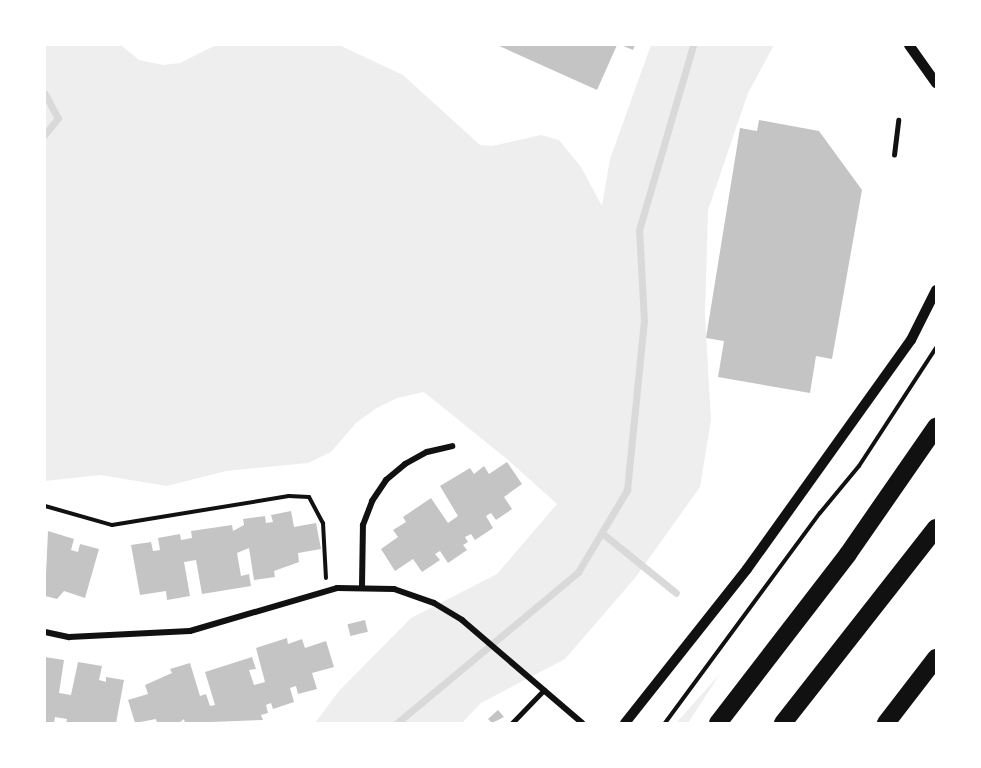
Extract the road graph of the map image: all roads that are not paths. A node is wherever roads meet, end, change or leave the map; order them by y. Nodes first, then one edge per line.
1 (909, 45) edge
2 (936, 83) edge
3 (898, 120) dead end
4 (894, 155) dead end
5 (936, 290) edge
6 (936, 427) edge
7 (452, 446) dead end
8 (936, 528) edge
9 (362, 586) junction
10 (45, 632) edge
11 (936, 658) edge
12 (544, 690) junction
13 (512, 723) edge
14 (582, 723) edge
15 (625, 723) edge
16 (718, 723) edge
17 (783, 723) edge
18 (886, 723) edge

1 - 2 street
3 - 4 lane
5 - 15 street
6 - 16 highway
7 - 9 street
8 - 17 highway
9 - 10 street
9 - 12 street
11 - 18 highway
12 - 13 lane
12 - 14 street

